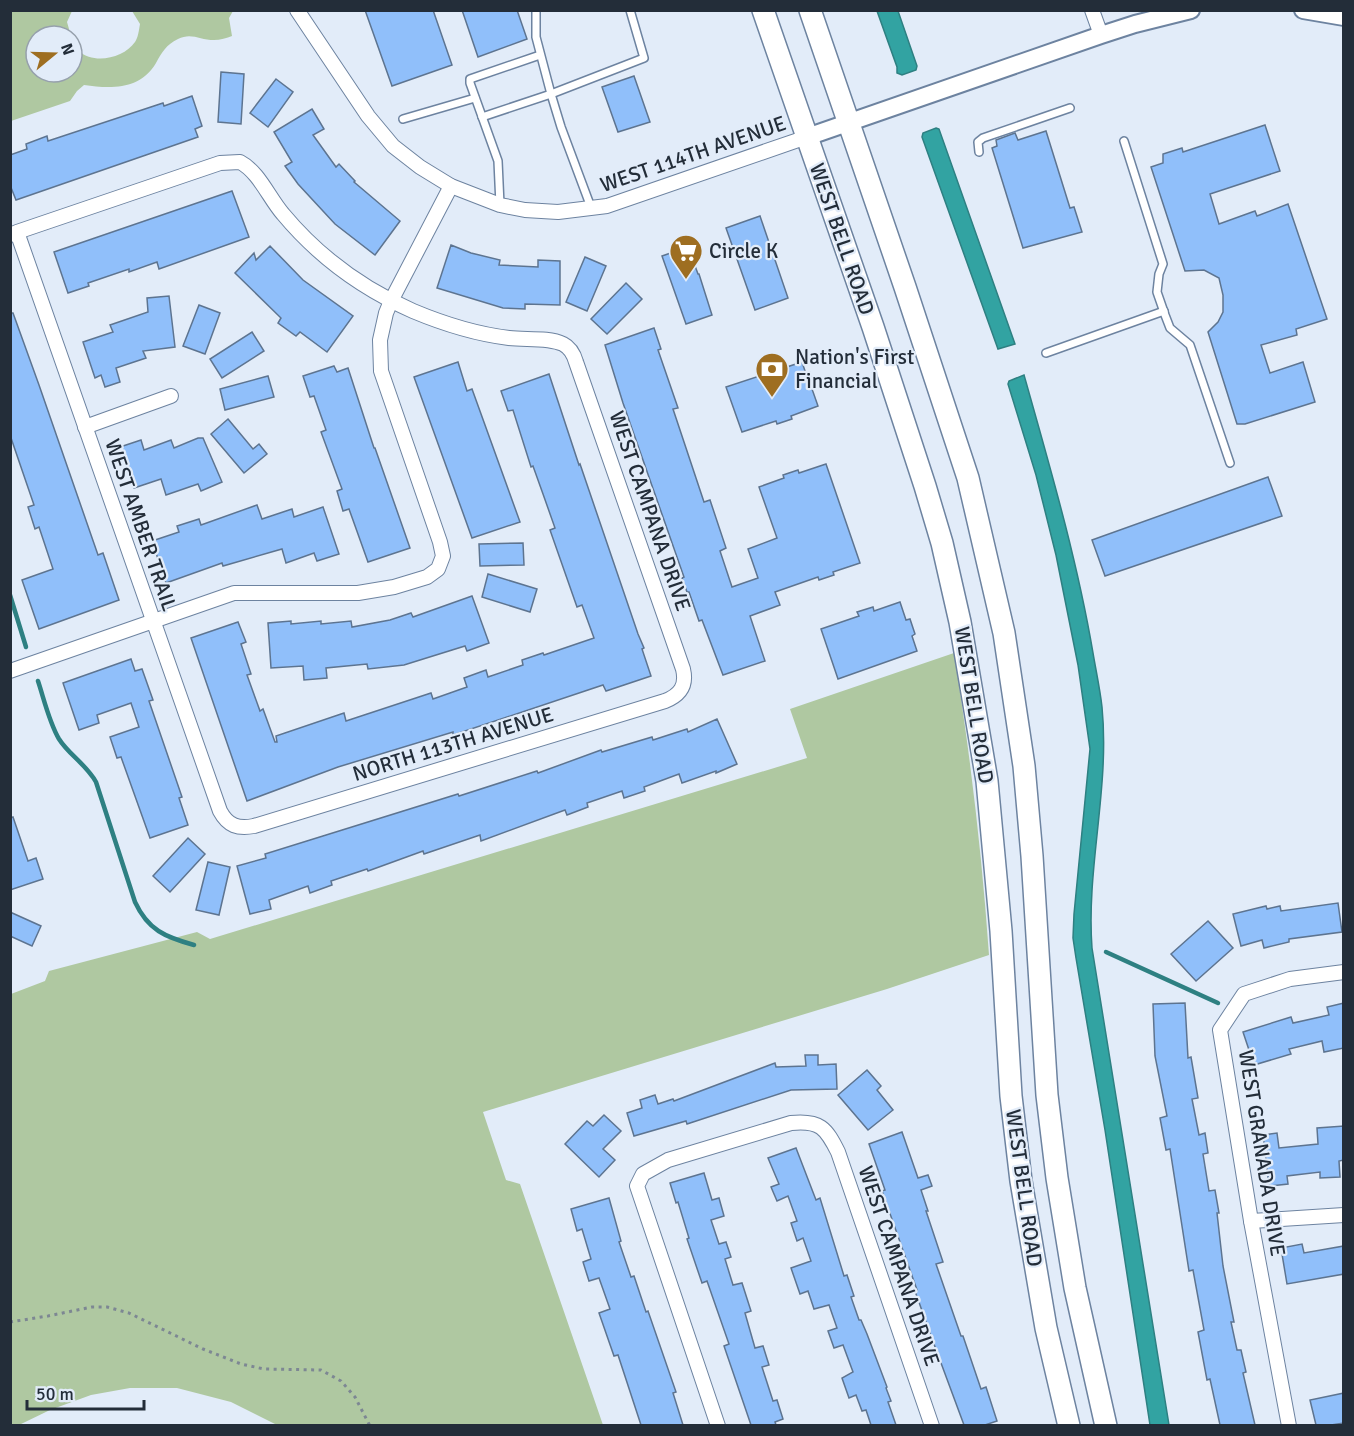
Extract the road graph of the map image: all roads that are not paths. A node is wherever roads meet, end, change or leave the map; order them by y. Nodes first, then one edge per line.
1 (297, 10) edge
2 (536, 10) edge
3 (630, 10) edge
4 (763, 10) edge
5 (810, 10) edge
6 (1092, 10) edge
7 (1191, 10) edge
8 (1304, 10) edge
9 (1344, 17) edge
10 (1101, 35) junction
11 (540, 55) junction
12 (551, 94) junction
13 (475, 98) junction
14 (1070, 108) dead end
15 (482, 117) junction
16 (403, 119) dead end
17 (849, 123) junction
18 (807, 137) junction
19 (1124, 141) dead end
20 (979, 152) dead end
21 (451, 186) junction
22 (500, 205) junction
23 (591, 210) junction
24 (14, 234) edge
25 (391, 301) junction
26 (1164, 312) junction
27 (1046, 353) dead end
28 (171, 396) dead end
29 (85, 427) junction
30 (1230, 463) dead end
31 (153, 621) junction
32 (17, 668) edge
33 (682, 690) joint
34 (233, 826) joint
35 (1344, 972) edge
36 (1344, 1215) edge
37 (1251, 1221) junction
38 (718, 1425) edge
39 (932, 1425) edge
40 (1069, 1425) edge
41 (1106, 1425) edge
42 (1289, 1425) edge

1 - 21 street, WEST 114TH AVENUE
2 - 11 lane
3 - 12 lane
4 - 18 main road, WEST BELL ROAD
5 - 17 main road, WEST BELL ROAD
6 - 10 street
7 - 10 street
8 - 9 street
10 - 17 street
11 - 12 lane
11 - 13 lane
12 - 15 lane
12 - 23 lane
13 - 15 lane
13 - 16 lane
14 - 20 lane
15 - 22 lane
17 - 18 street
17 - 41 main road, WEST BELL ROAD
18 - 23 street, WEST 114TH AVENUE
18 - 40 main road, WEST BELL ROAD
19 - 26 lane
21 - 22 street, WEST 114TH AVENUE
21 - 25 street
22 - 23 street, WEST 114TH AVENUE
24 - 25 street
24 - 29 street, WEST AMBER TRAIL
25 - 31 street
25 - 33 street, WEST CAMPANA DRIVE
26 - 27 lane
26 - 30 lane
28 - 29 street
29 - 31 street, WEST AMBER TRAIL
31 - 32 street
31 - 34 street, WEST AMBER TRAIL
33 - 34 street, NORTH 113TH AVENUE
35 - 37 street, WEST GRANADA DRIVE
36 - 37 street
37 - 42 street, WEST GRANADA DRIVE
38 - 39 street, WEST CAMPANA DRIVE

